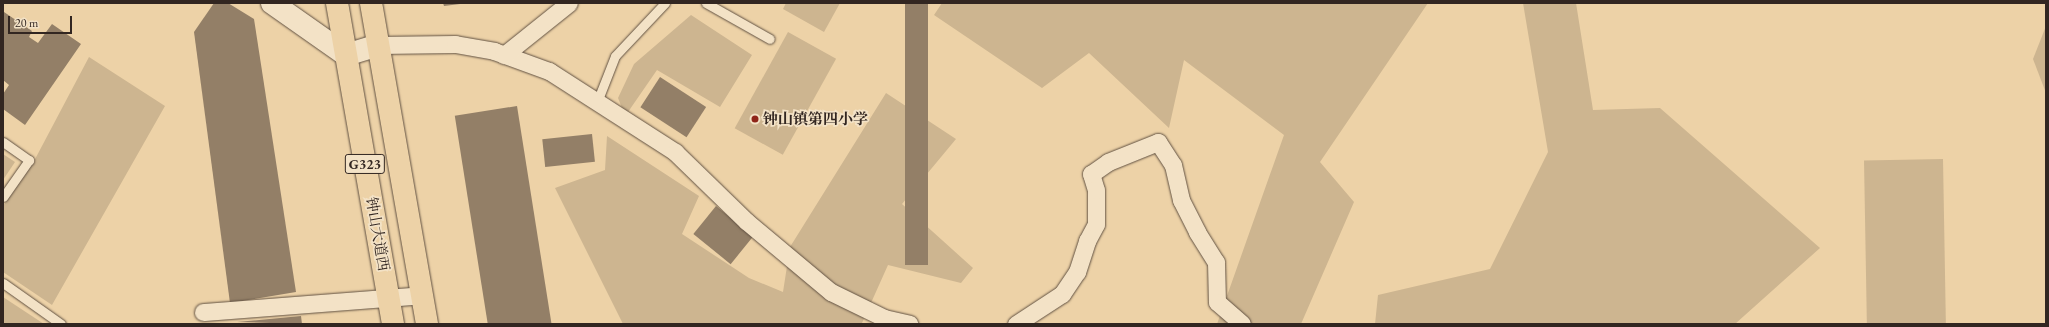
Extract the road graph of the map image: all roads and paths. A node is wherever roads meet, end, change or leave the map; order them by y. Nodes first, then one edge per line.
1 (272, 3) edge
2 (337, 3) edge
3 (371, 3) edge
4 (665, 3) edge
5 (706, 3) edge
6 (565, 5) edge
7 (770, 39) dead end
8 (378, 45) junction
9 (346, 55) junction
10 (504, 55) junction
11 (597, 102) junction
12 (3, 142) edge
13 (3, 197) edge
14 (3, 283) edge
15 (422, 295) junction
16 (389, 297) junction
17 (203, 312) dead end
18 (61, 324) edge
19 (393, 324) edge
20 (427, 324) edge
21 (909, 324) edge
22 (1016, 324) edge
23 (1242, 324) edge

1 - 9 street
2 - 9 highway, 钟山大道西 / G323
3 - 8 highway, G323
4 - 11 lane
5 - 7 lane
6 - 10 street
8 - 9 street
8 - 10 street
8 - 15 highway, G323
9 - 16 highway, 钟山大道西 / G323
10 - 11 street
11 - 21 street
12 - 13 lane
14 - 18 lane
15 - 16 street
15 - 20 highway, G323
16 - 17 street
16 - 19 highway, 钟山大道西 / G323
22 - 23 street

